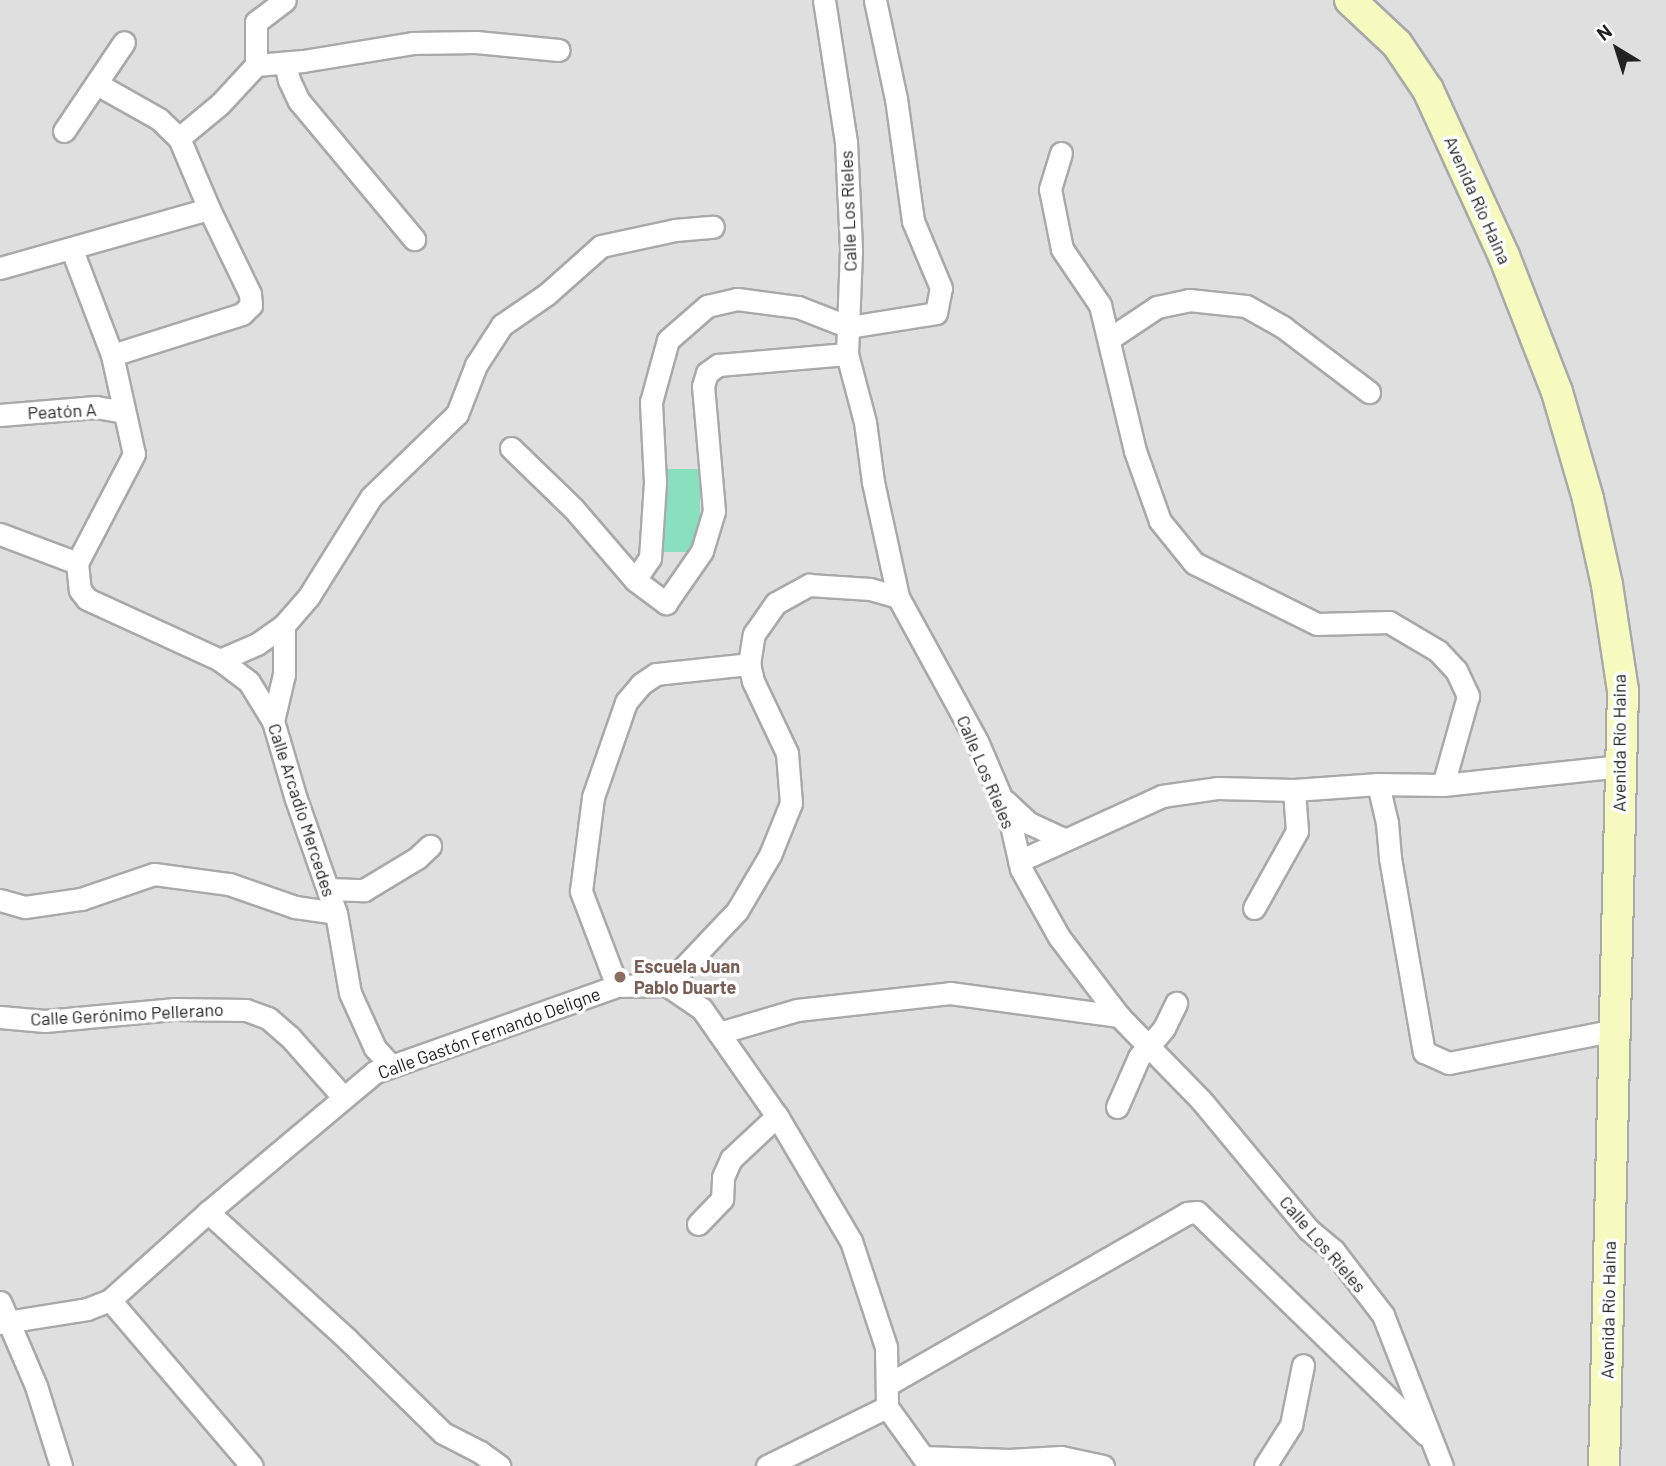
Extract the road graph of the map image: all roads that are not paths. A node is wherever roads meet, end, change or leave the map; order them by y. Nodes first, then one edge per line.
1 (285, 0) edge
2 (824, 0) edge
3 (875, 0) edge
4 (1350, 0) edge
5 (124, 42) dead end
6 (559, 50) dead end
7 (285, 63) junction
8 (256, 65) junction
9 (97, 84) junction
10 (64, 131) dead end
11 (179, 138) junction
12 (1061, 153) dead end
13 (209, 209) junction
14 (713, 227) dead end
15 (414, 239) dead end
16 (72, 250) junction
17 (0, 268) edge
18 (849, 327) junction
19 (1109, 339) junction
20 (848, 354) junction
21 (112, 355) junction
22 (1369, 392) dead end
23 (123, 412) junction
24 (1, 413) edge
25 (511, 448) dead end
26 (0, 534) edge
27 (77, 563) junction
28 (635, 580) junction
29 (898, 597) junction
30 (284, 625) junction
31 (220, 660) junction
32 (750, 664) junction
33 (273, 720) junction
34 (1621, 766) junction
35 (1378, 784) junction
36 (1443, 785) junction
37 (1294, 790) junction
38 (1001, 797) junction
39 (1063, 839) junction
40 (430, 846) dead end
41 (1019, 861) junction
42 (328, 888) junction
43 (0, 900) edge
44 (1254, 908) dead end
45 (336, 913) junction
46 (667, 985) junction
47 (617, 986) junction
48 (1176, 1003) dead end
49 (1119, 1016) junction
50 (0, 1017) edge
51 (1615, 1030) junction
52 (719, 1033) junction
53 (1147, 1047) junction
54 (391, 1066) junction
55 (344, 1098) junction
56 (1116, 1107) dead end
57 (777, 1116) junction
58 (208, 1212) junction
59 (698, 1224) dead end
60 (110, 1300) junction
61 (2, 1315) edge
62 (1303, 1365) dead end
63 (887, 1396) junction
64 (1434, 1459) edge
65 (1009, 1463) edge
66 (61, 1466) edge
67 (252, 1466) edge
68 (499, 1466) edge
69 (767, 1466) edge
70 (1103, 1466) edge
71 (1265, 1466) edge
72 (1604, 1466) edge

1 - 8 street
2 - 18 street, Calle Los Rieles
3 - 18 street
4 - 34 street, Avenida Río Haina
5 - 9 street
6 - 7 street
7 - 8 street
7 - 15 street
8 - 11 street
9 - 10 street
9 - 11 street
11 - 13 street
12 - 19 street
13 - 16 street
13 - 21 street
14 - 30 street
16 - 17 street
16 - 21 street
18 - 20 street, Calle Los Rieles
18 - 28 street
19 - 22 street
19 - 36 street
20 - 28 street
20 - 29 street, Calle Los Rieles
21 - 23 street
23 - 24 street, Peatón A
23 - 27 street
25 - 28 street
26 - 27 street
27 - 31 street, Calle Arcadio Mercedes
29 - 32 street
29 - 38 street, Calle Los Rieles
30 - 31 street
30 - 33 street
31 - 33 street, Calle Arcadio Mercedes
32 - 46 street
32 - 47 street
33 - 42 street, Calle Arcadio Mercedes
34 - 36 street
34 - 51 street, Avenida Río Haina
35 - 36 street
35 - 37 street
35 - 51 street
37 - 39 street
37 - 44 street
38 - 39 street
38 - 41 street, Calle Los Rieles
39 - 41 street
40 - 42 street
41 - 49 street, Calle Los Rieles
42 - 45 street, Calle Arcadio Mercedes
43 - 45 street
45 - 54 street, Calle Arcadio Mercedes
46 - 47 street, Calle Gastón Fernando Deligne
46 - 52 street
47 - 54 street, Calle Gastón Fernando Deligne
48 - 53 street
49 - 52 street
49 - 53 street, Calle Los Rieles
50 - 55 street, Calle Gerónimo Pellerano
51 - 72 street, Avenida Río Haina
52 - 57 street
53 - 56 street
53 - 64 street, Calle Los Rieles
54 - 55 street, Calle Gastón Fernando Deligne
55 - 58 street, Calle Gastón Fernando Deligne
57 - 59 street
57 - 63 street
58 - 60 street, Calle Gastón Fernando Deligne
58 - 68 street
60 - 61 street, Calle Gastón Fernando Deligne
60 - 67 street
61 - 66 street
62 - 71 street
63 - 64 street
63 - 65 street
63 - 69 street
65 - 70 street

